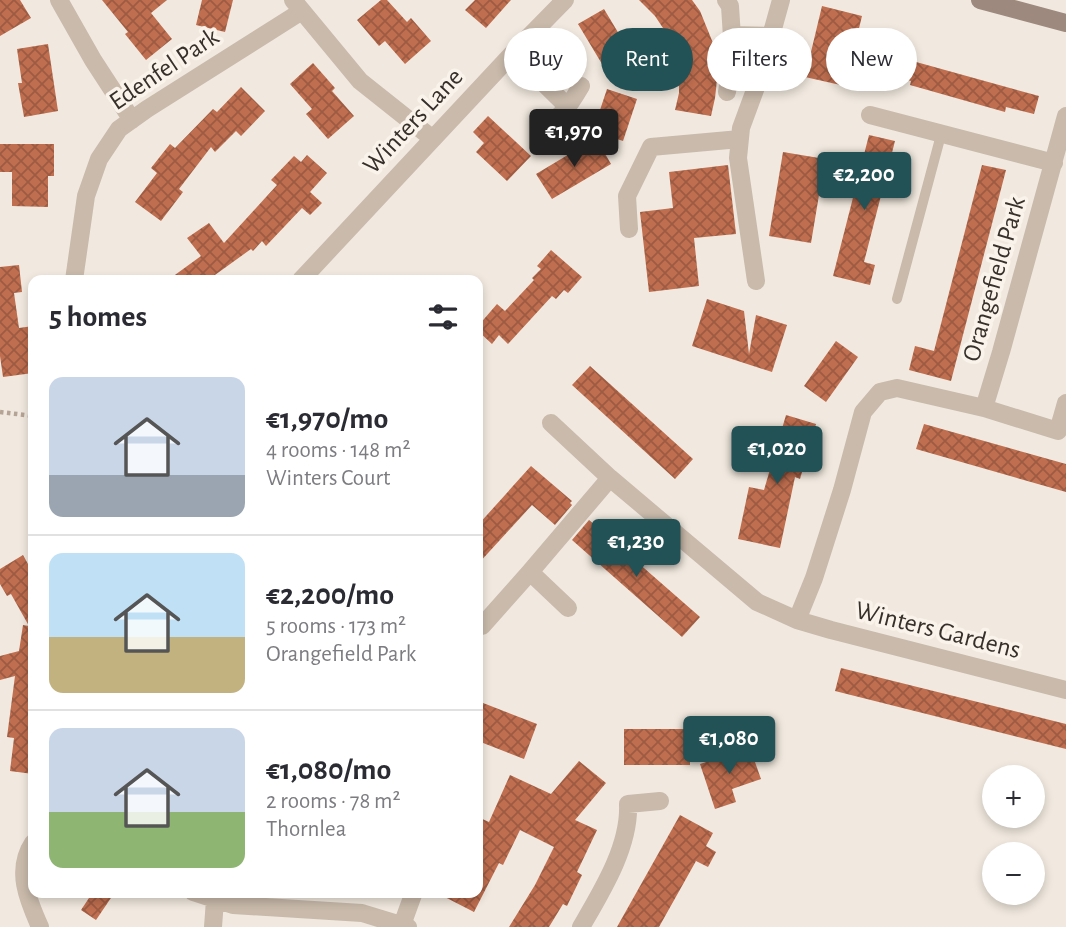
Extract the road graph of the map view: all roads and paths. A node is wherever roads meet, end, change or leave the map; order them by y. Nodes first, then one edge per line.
1 (59, 0) edge
2 (565, 0) edge
3 (726, 0) edge
4 (781, 0) edge
5 (980, 0) edge
6 (297, 6) edge
7 (1029, 6) edge
8 (1066, 23) edge
9 (538, 28) edge
10 (731, 28) edge
11 (774, 28) edge
12 (504, 63) edge
13 (552, 91) edge
14 (578, 91) edge
15 (755, 91) edge
16 (568, 107) junction
17 (870, 115) dead end
18 (1066, 116) edge
19 (132, 120) junction
20 (540, 128) dead end
21 (941, 135) junction
22 (433, 139) junction
23 (740, 139) junction
24 (1054, 163) junction
25 (629, 229) dead end
26 (75, 275) edge
27 (306, 275) edge
28 (756, 281) dead end
29 (897, 299) dead end
30 (1066, 403) edge
31 (984, 408) junction
32 (0, 412) edge
33 (28, 415) edge
34 (551, 423) dead end
35 (610, 478) junction
36 (530, 572) junction
37 (568, 608) dead end
38 (797, 620) junction
39 (483, 625) edge
40 (1066, 690) edge
41 (660, 801) dead end
42 (28, 850) edge
43 (28, 895) edge
44 (29, 898) edge
45 (210, 898) edge
46 (412, 898) edge
47 (215, 900) junction
48 (405, 926) edge
49 (40, 927) edge
50 (213, 927) edge
51 (582, 927) edge

1 - 19 street
2 - 9 street, Winters Lane
3 - 10 street
4 - 11 street
5 - 7 main road
6 - 19 street, Edenfel Park
6 - 22 street, Edenfel Park
7 - 8 main road
12 - 22 street, Winters Lane
13 - 16 street
14 - 16 street
15 - 23 street
16 - 20 street
17 - 21 street
18 - 24 street, Orangefield Park
19 - 26 street, Edenfel Park
21 - 24 street
21 - 29 lane
22 - 27 street, Winters Lane
23 - 25 street
23 - 28 street
24 - 31 street, Orangefield Park
30 - 31 street
31 - 38 street
32 - 33 path
34 - 35 street, Winters Gardens
35 - 36 street
35 - 38 street, Winters Gardens
36 - 37 street
36 - 39 street
38 - 40 street, Winters Gardens
41 - 51 street
42 - 43 street
44 - 49 street
45 - 47 street
46 - 48 street
47 - 48 street
47 - 50 street

